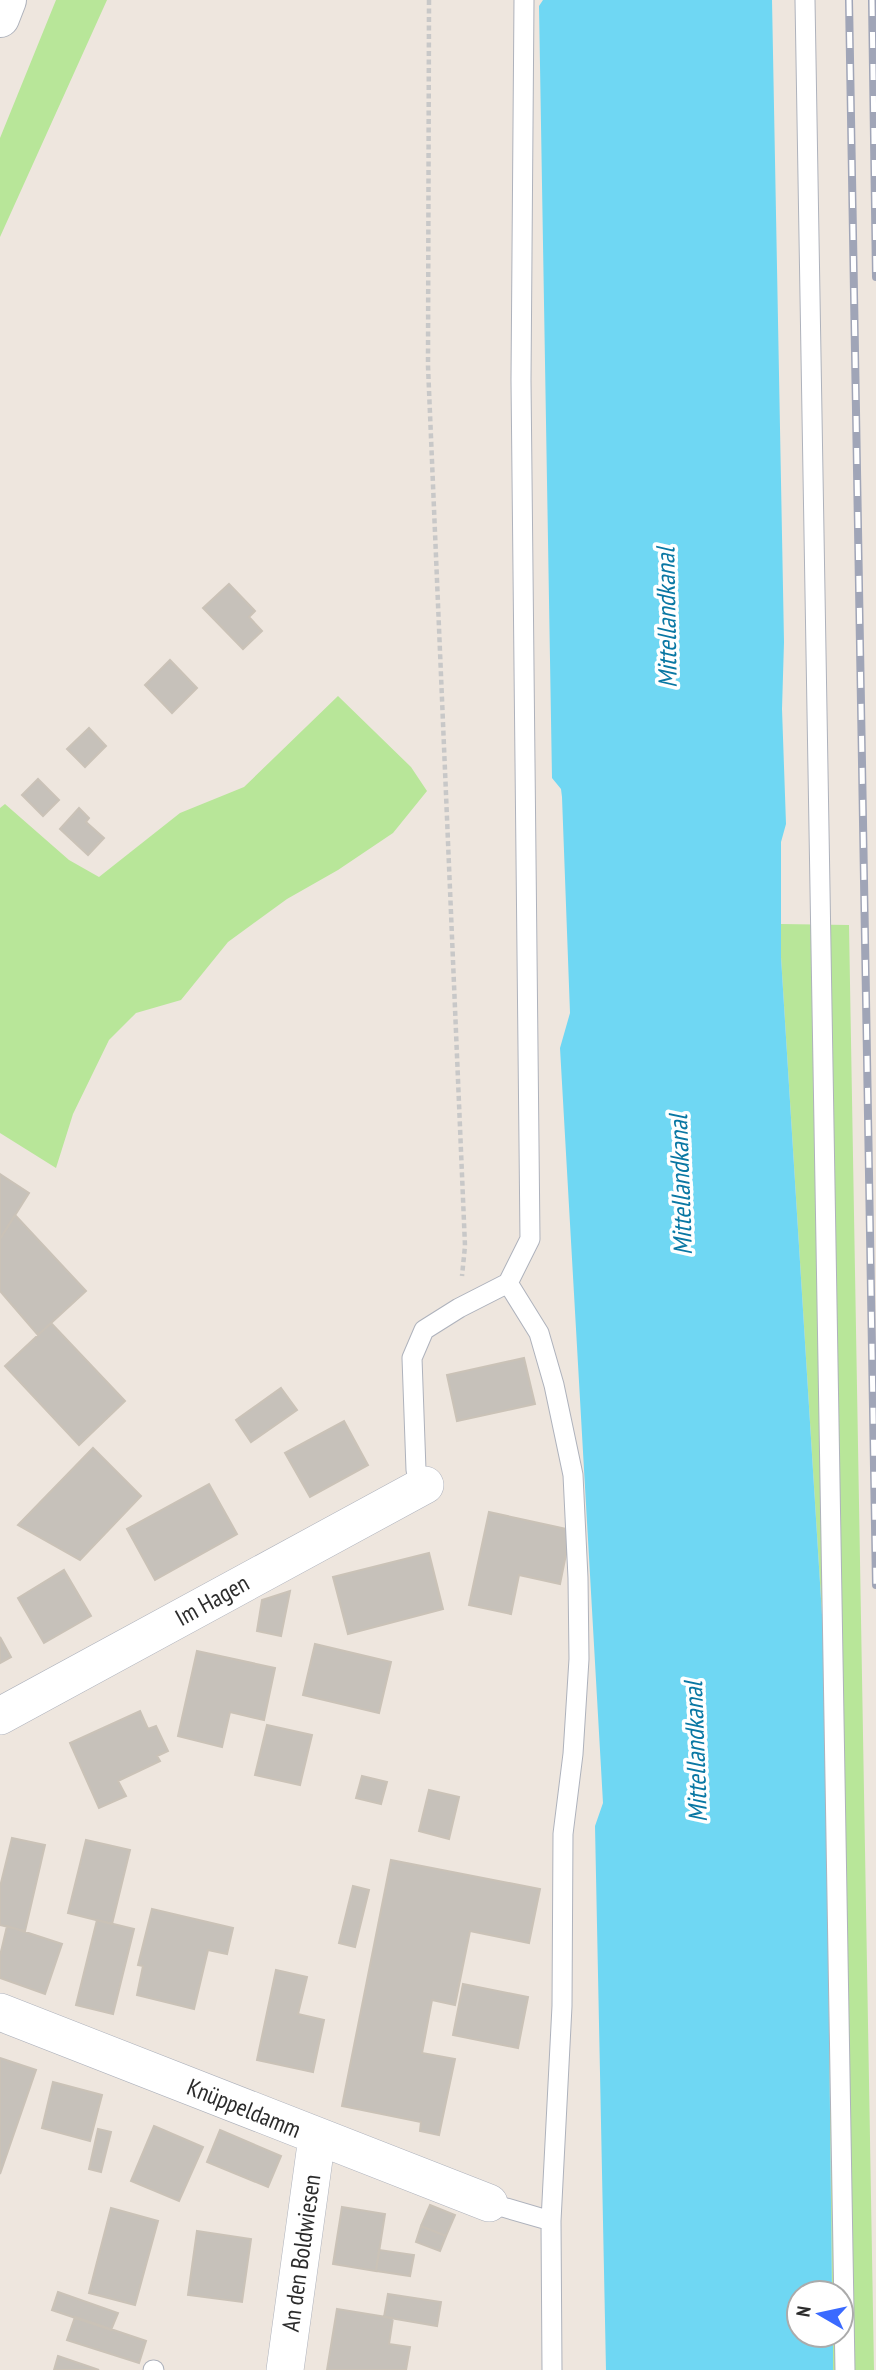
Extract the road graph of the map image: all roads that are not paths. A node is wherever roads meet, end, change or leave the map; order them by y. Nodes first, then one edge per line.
1 (7, 0) edge
2 (524, 0) edge
3 (805, 0) edge
4 (0, 18) edge
5 (508, 1283) junction
6 (425, 1485) joint
7 (0, 1716) edge
8 (0, 2012) edge
9 (317, 2137) junction
10 (489, 2203) joint
11 (551, 2221) junction
12 (285, 2370) edge
13 (552, 2370) edge
14 (845, 2370) edge

1 - 4 street
2 - 5 lane
3 - 14 lane
5 - 6 lane
5 - 11 lane
6 - 7 street, Im Hagen
8 - 9 street, Knüppeldamm
9 - 10 street, Knüppeldamm
9 - 12 street, An den Boldwiesen
10 - 11 lane
11 - 13 lane

